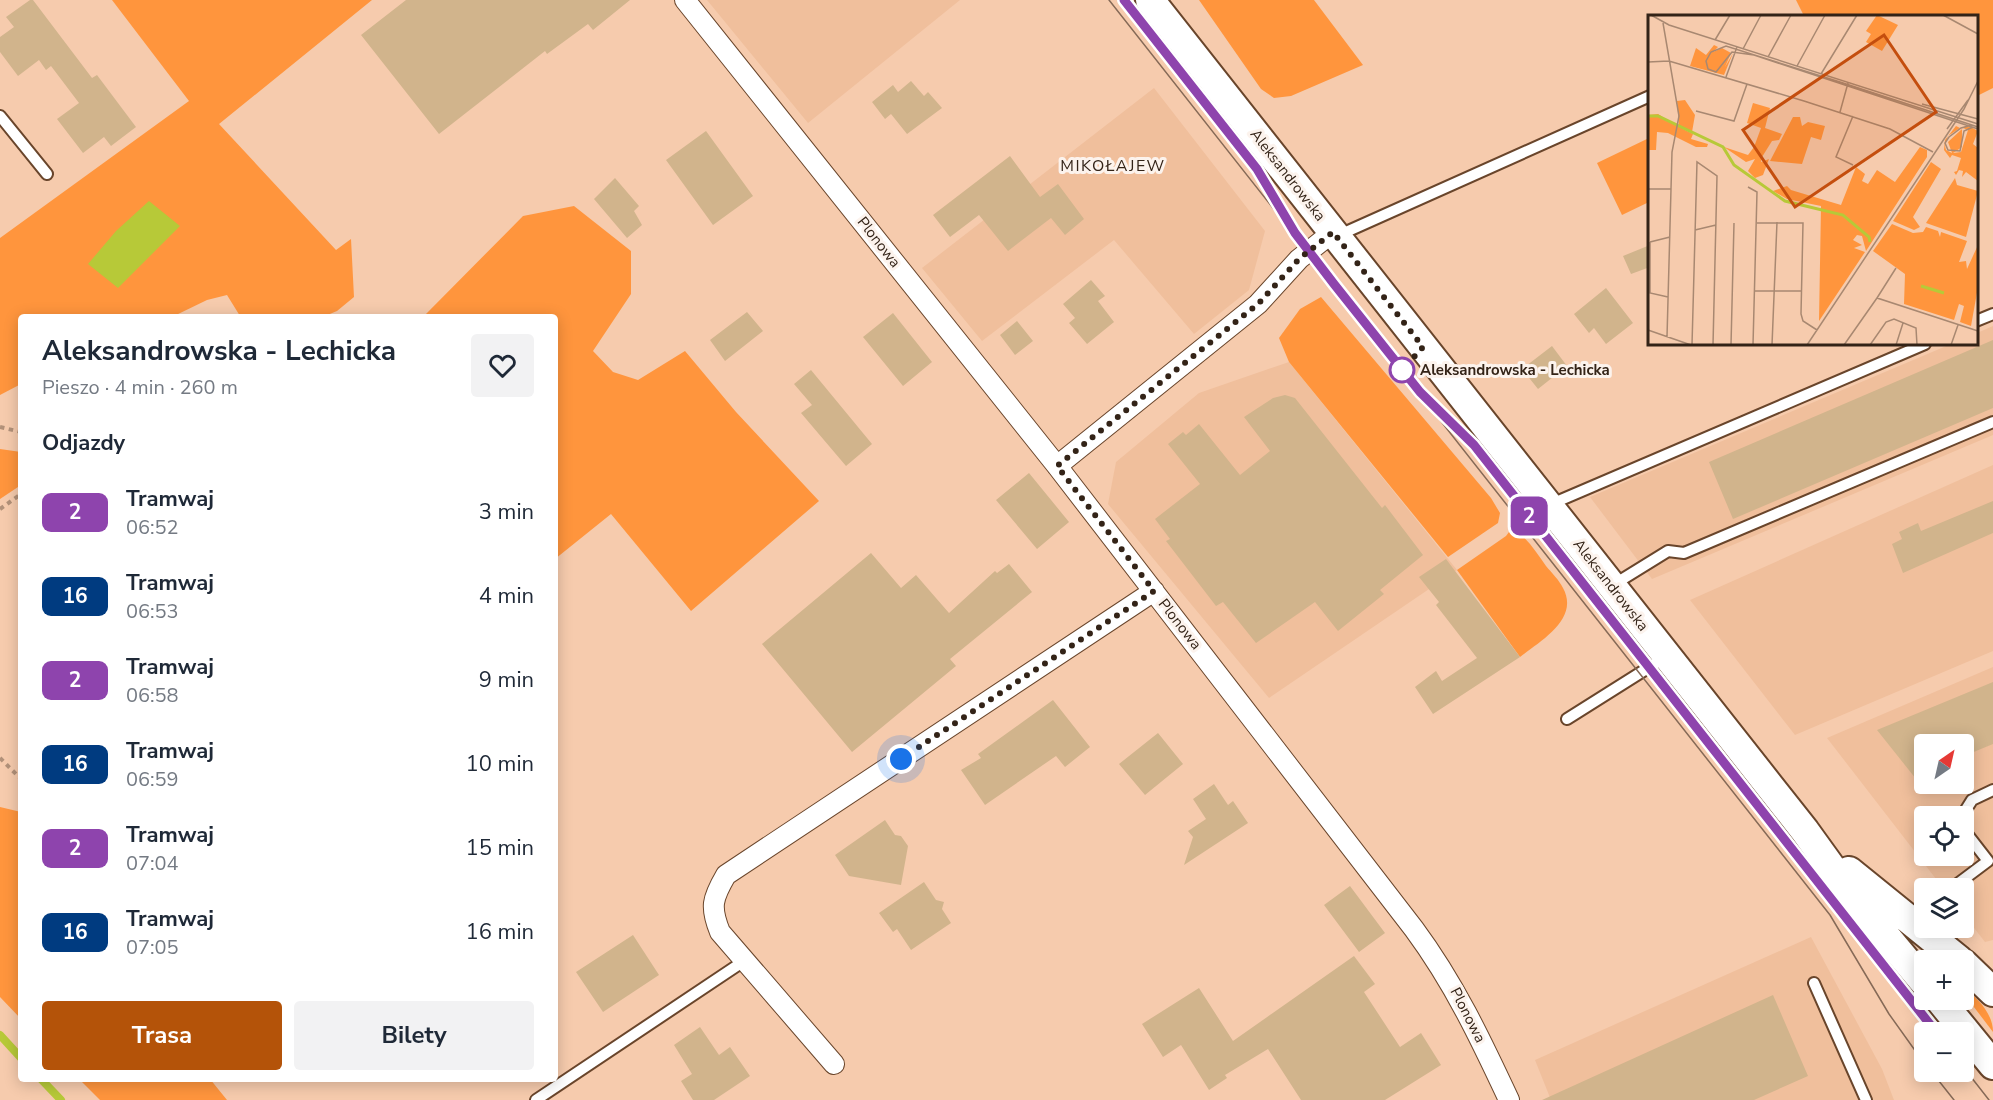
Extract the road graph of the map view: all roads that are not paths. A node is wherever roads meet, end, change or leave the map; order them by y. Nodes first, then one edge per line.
1 (685, 0) edge
2 (1150, 0) edge
3 (1648, 97) edge
4 (0, 116) edge
5 (46, 174) dead end
6 (1335, 234) junction
7 (1993, 314) edge
8 (1978, 321) edge
9 (1922, 345) edge
10 (1993, 422) edge
11 (1057, 466) junction
12 (1548, 505) junction
13 (1612, 586) junction
14 (1154, 591) junction
15 (1667, 656) junction
16 (1567, 719) dead end
17 (1993, 790) edge
18 (1968, 806) edge
19 (1974, 843) edge
20 (1965, 878) edge
21 (1906, 928) junction
22 (1942, 950) edge
23 (1914, 952) edge
24 (744, 961) junction
25 (1974, 974) edge
26 (1814, 983) dead end
27 (1993, 992) edge
28 (1948, 1010) edge
29 (834, 1064) dead end
30 (1993, 1065) edge
31 (536, 1100) edge
32 (1509, 1100) edge
33 (1866, 1100) edge

1 - 11 street, Plonowa
2 - 6 main road, Aleksandrowska
3 - 6 lane
4 - 5 lane
6 - 11 street
6 - 12 main road, Aleksandrowska
7 - 8 lane
9 - 12 lane
10 - 13 lane
11 - 14 street, Plonowa
12 - 13 main road, Aleksandrowska
13 - 15 main road, Aleksandrowska
14 - 24 street
14 - 32 street, Plonowa
15 - 16 lane
15 - 21 main road, Aleksandrowska
17 - 18 lane
19 - 20 lane
21 - 22 main road, Aleksandrowska
21 - 23 main road, Aleksandrowska
24 - 29 street
24 - 31 lane
25 - 27 main road
26 - 33 lane
28 - 30 main road

